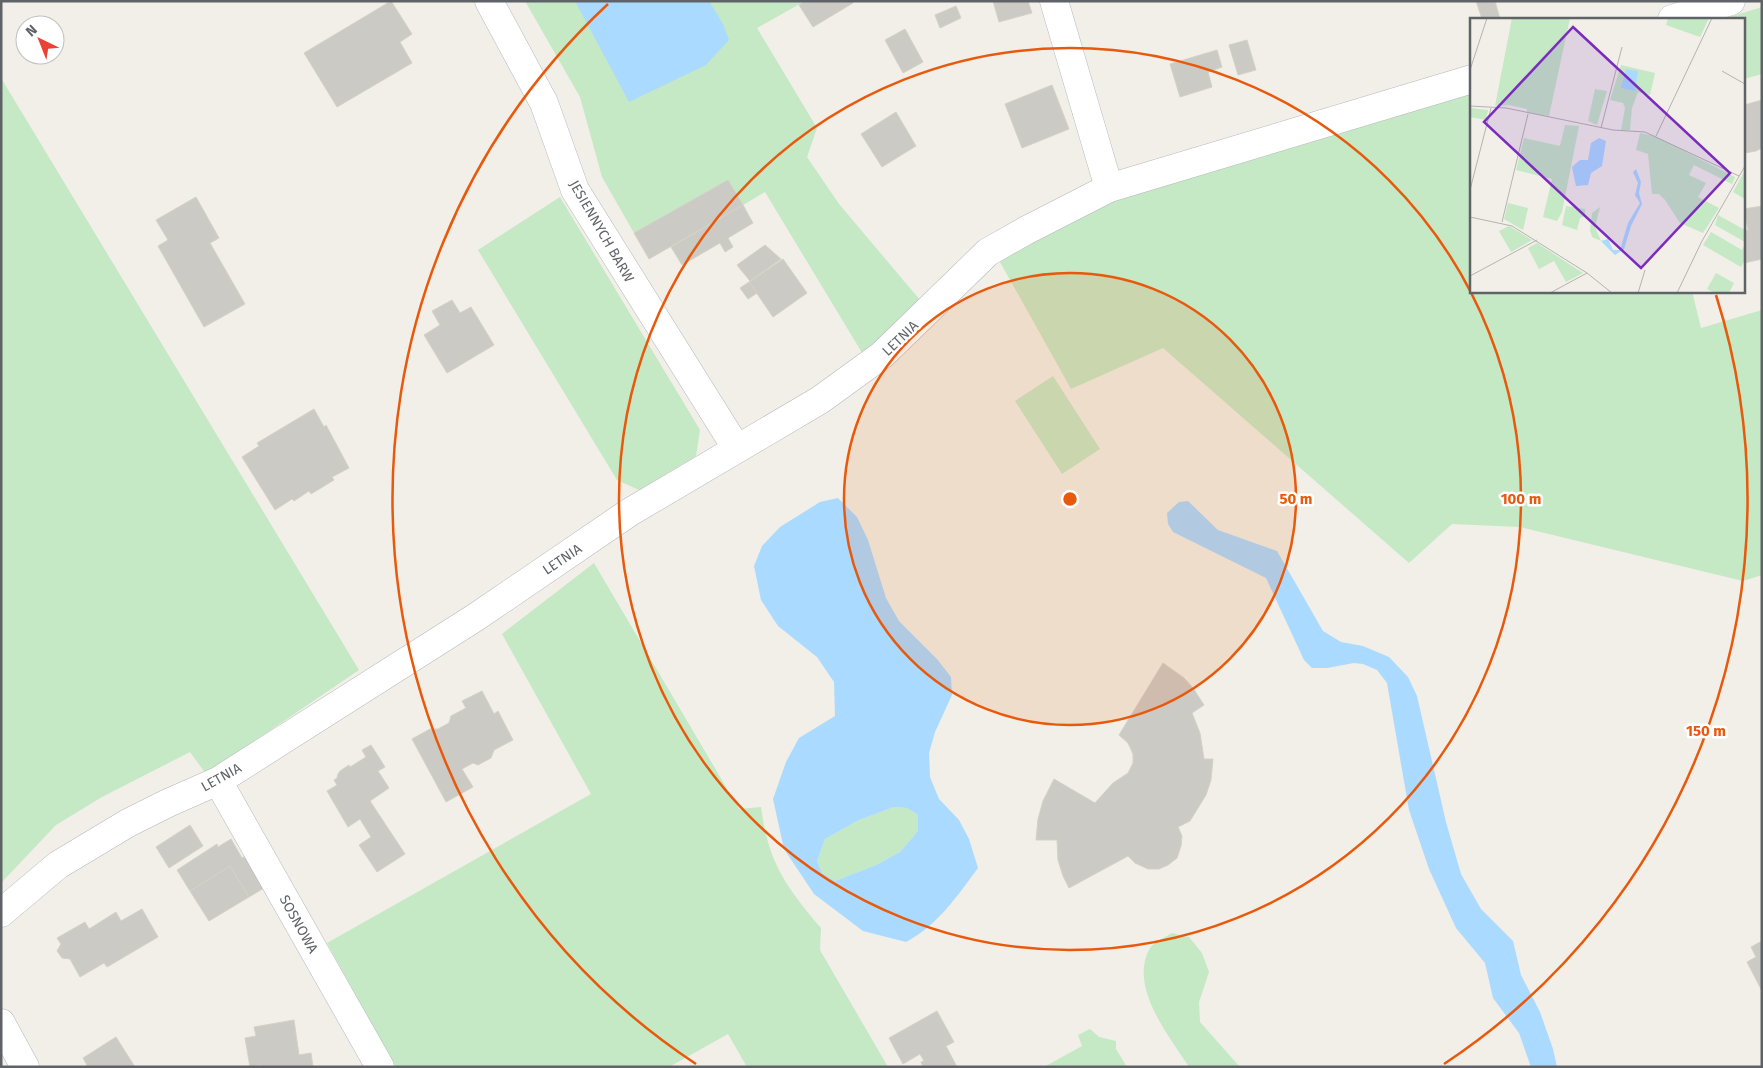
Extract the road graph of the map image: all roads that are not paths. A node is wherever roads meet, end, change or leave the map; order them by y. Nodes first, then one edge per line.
1 (490, 1) edge
2 (1054, 1) edge
3 (1731, 1) edge
4 (1675, 18) edge
5 (1470, 80) edge
6 (1109, 188) junction
7 (737, 449) junction
8 (218, 780) junction
9 (1, 913) edge
10 (1, 1023) edge
11 (25, 1067) edge
12 (380, 1067) edge

1 - 7 street, JESIENNYCH BARW
2 - 6 street
3 - 4 street
5 - 6 street, LETNIA
6 - 7 street, LETNIA
7 - 8 street, LETNIA
8 - 9 street, LETNIA
8 - 12 street, SOSNOWA
10 - 11 street

